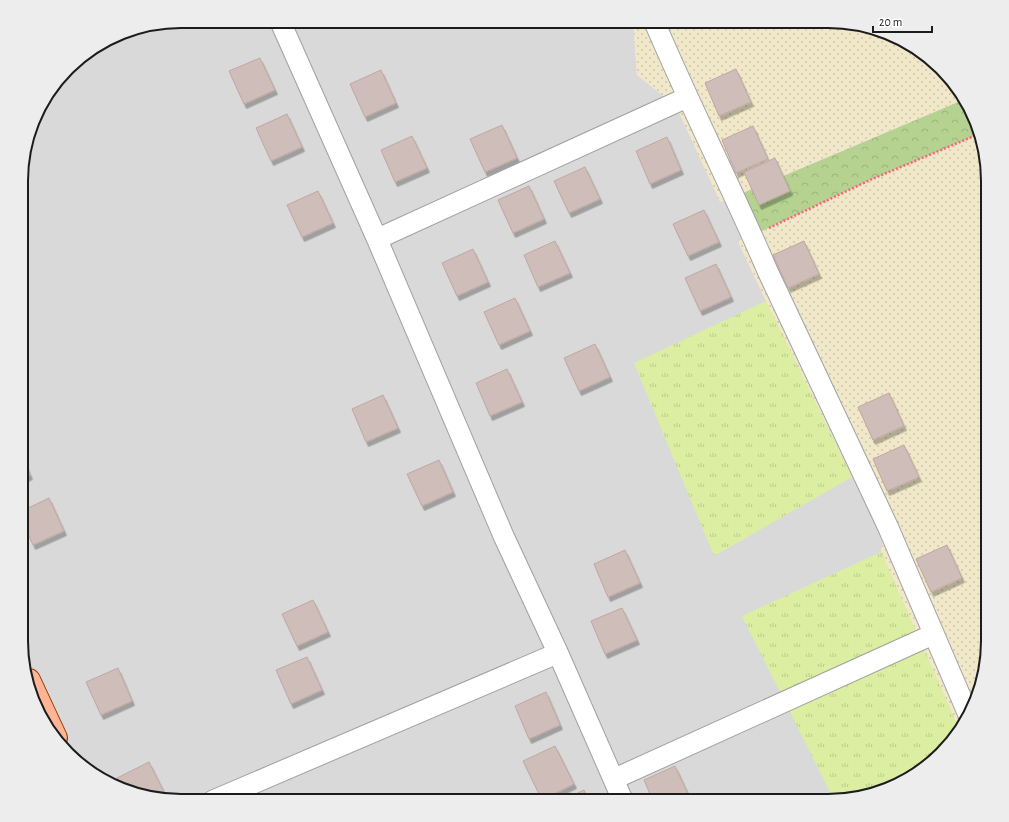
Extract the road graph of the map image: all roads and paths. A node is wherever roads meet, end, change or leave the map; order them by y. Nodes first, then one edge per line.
1 (283, 28) edge
2 (657, 28) edge
3 (688, 98) junction
4 (974, 136) edge
5 (767, 229) dead end
6 (377, 239) junction
7 (934, 634) junction
8 (558, 653) junction
9 (965, 708) edge
10 (614, 779) junction
11 (228, 794) edge
12 (620, 794) edge

1 - 6 street
2 - 3 street
3 - 6 street
3 - 7 street
4 - 5 path
6 - 8 street
7 - 9 street
7 - 10 street
8 - 10 street
8 - 11 street
10 - 12 street

